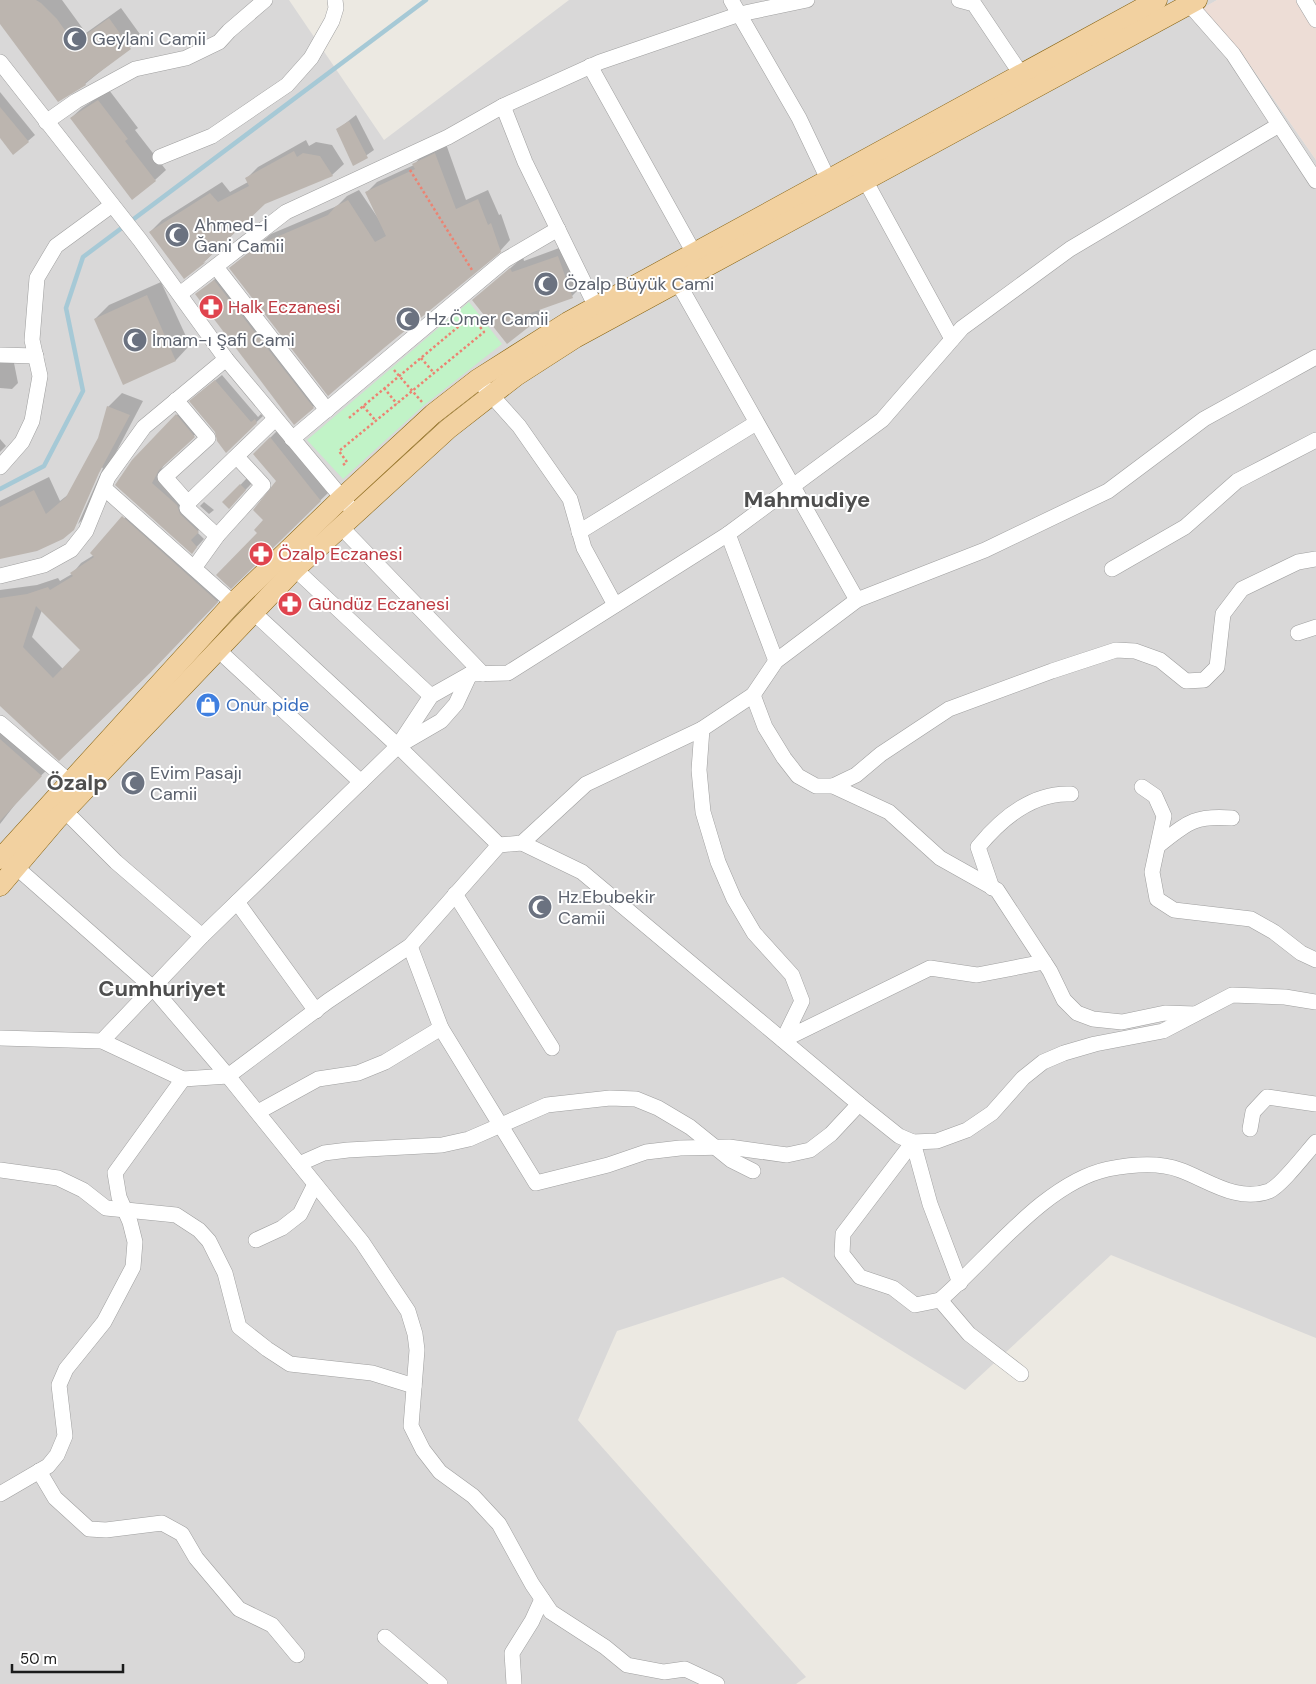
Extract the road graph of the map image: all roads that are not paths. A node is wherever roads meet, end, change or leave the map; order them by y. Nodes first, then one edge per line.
1 (265, 0) edge
2 (335, 0) edge
3 (731, 0) edge
4 (807, 0) edge
5 (959, 0) edge
6 (1156, 0) edge
7 (1304, 0) edge
8 (1193, 2) edge
9 (740, 14) junction
10 (1316, 20) edge
11 (0, 62) edge
12 (590, 66) junction
13 (1022, 74) junction
14 (503, 106) junction
15 (46, 122) junction
16 (1279, 125) junction
17 (160, 157) dead end
18 (828, 179) junction
19 (865, 180) junction
20 (1316, 182) edge
21 (114, 208) junction
22 (558, 228) junction
23 (694, 253) junction
24 (216, 266) junction
25 (677, 281) junction
26 (180, 294) junction
27 (596, 307) junction
28 (952, 339) junction
29 (0, 355) edge
30 (36, 356) junction
31 (1316, 356) edge
32 (226, 359) junction
33 (478, 379) junction
34 (490, 395) junction
35 (176, 400) junction
36 (327, 410) junction
37 (276, 419) junction
38 (756, 423) junction
39 (292, 439) junction
40 (1316, 440) edge
41 (237, 457) junction
42 (0, 468) edge
43 (793, 487) junction
44 (104, 488) junction
45 (342, 498) junction
46 (188, 503) junction
47 (356, 514) junction
48 (342, 528) junction
49 (579, 532) junction
50 (728, 534) junction
51 (217, 536) junction
52 (1316, 559) edge
53 (194, 568) junction
54 (295, 569) junction
55 (1112, 569) dead end
56 (0, 576) edge
57 (857, 600) junction
58 (233, 603) junction
59 (615, 605) junction
60 (253, 612) junction
61 (1316, 626) edge
62 (1298, 633) dead end
63 (217, 650) junction
64 (776, 661) junction
65 (477, 674) junction
66 (753, 695) junction
67 (431, 696) junction
68 (0, 723) edge
69 (702, 729) junction
70 (398, 746) junction
71 (362, 782) junction
72 (833, 786) junction
73 (1142, 786) dead end
74 (76, 787) junction
75 (1071, 794) dead end
76 (65, 811) junction
77 (1232, 818) dead end
78 (522, 843) junction
79 (499, 845) junction
80 (1159, 845) junction
81 (8, 863) edge
82 (0, 886) edge
83 (992, 888) junction
84 (455, 894) junction
85 (237, 902) junction
86 (202, 936) junction
87 (410, 946) junction
88 (1316, 960) edge
89 (1044, 962) junction
90 (152, 987) junction
91 (1316, 1002) edge
92 (316, 1011) junction
93 (1195, 1014) junction
94 (441, 1028) junction
95 (0, 1038) edge
96 (783, 1040) junction
97 (102, 1041) junction
98 (552, 1048) dead end
99 (228, 1076) junction
100 (183, 1079) junction
101 (859, 1104) junction
102 (1316, 1104) edge
103 (258, 1112) junction
104 (501, 1126) junction
105 (1250, 1129) dead end
106 (913, 1142) junction
107 (1316, 1142) edge
108 (718, 1148) junction
109 (299, 1164) junction
110 (0, 1170) edge
111 (753, 1171) dead end
112 (315, 1184) junction
113 (124, 1209) junction
114 (256, 1240) dead end
115 (960, 1283) junction
116 (940, 1300) junction
117 (1021, 1374) dead end
118 (414, 1386) junction
119 (40, 1471) junction
120 (0, 1494) edge
121 (542, 1599) junction
122 (385, 1637) dead end
123 (297, 1656) dead end
124 (440, 1684) edge
125 (514, 1684) edge
126 (717, 1684) edge

1 - 15 street
2 - 17 street
3 - 9 street
4 - 9 street
5 - 13 street
6 - 13 main road
7 - 10 street
8 - 16 street
8 - 19 main road
9 - 12 street
9 - 18 street
11 - 15 street
12 - 14 street
12 - 23 street
13 - 18 main road
14 - 22 street
14 - 24 street
15 - 21 street
16 - 20 street
16 - 28 street
18 - 19 street
18 - 23 main road
19 - 25 main road
19 - 28 street
21 - 26 street
21 - 30 street
22 - 27 street
22 - 36 street
23 - 27 main road
24 - 26 street
24 - 36 street
25 - 34 main road
25 - 38 street
26 - 32 street
27 - 33 main road
28 - 43 street
29 - 30 street
30 - 42 street
31 - 57 street
32 - 35 street
32 - 37 street
33 - 34 street
33 - 45 main road
34 - 47 main road
34 - 49 street
35 - 44 street
35 - 46 street
36 - 39 street
37 - 39 street
37 - 41 street
38 - 43 street
38 - 49 street
39 - 45 street
40 - 55 street
41 - 46 street
41 - 51 street
43 - 50 street
43 - 57 street
44 - 53 street
44 - 56 street
45 - 47 street
45 - 58 main road
46 - 51 street
47 - 48 main road
48 - 54 main road
48 - 65 street
49 - 59 street
50 - 59 street
50 - 64 street
51 - 53 street
52 - 72 street
53 - 58 street
54 - 60 main road
54 - 67 street
57 - 64 street
58 - 74 main road
59 - 65 street
60 - 63 main road
60 - 70 street
61 - 62 street
63 - 71 street
63 - 74 main road
64 - 66 street
65 - 67 street
65 - 70 street
66 - 69 street
66 - 72 street
67 - 70 street
68 - 74 street
69 - 78 street
69 - 96 street
70 - 71 street
70 - 79 street
71 - 85 street
72 - 83 street
73 - 80 street
74 - 76 main road
74 - 81 main road
75 - 83 street
76 - 81 main road
76 - 86 street
77 - 80 street
78 - 79 street
78 - 96 street
79 - 84 street
80 - 88 street
81 - 82 main road
81 - 90 street
83 - 89 street
84 - 87 street
84 - 98 street
85 - 86 street
85 - 92 street
86 - 90 street
87 - 92 street
87 - 94 street
89 - 93 street
89 - 96 street
90 - 97 street
90 - 99 street
91 - 93 street
92 - 99 street
93 - 106 street
94 - 103 street
94 - 104 street
95 - 97 street
96 - 101 street
97 - 100 street
99 - 100 street
99 - 103 street
100 - 113 street
101 - 106 street
101 - 108 street
102 - 105 street
103 - 109 street
104 - 108 street
104 - 108 street
104 - 109 street
106 - 115 street
106 - 116 street
107 - 115 street
108 - 111 street
109 - 112 street
110 - 113 street
112 - 114 street
112 - 118 street
113 - 118 street
113 - 119 street
115 - 116 street
116 - 117 street
118 - 121 street
119 - 120 street
119 - 123 street
121 - 125 street
121 - 126 street
122 - 124 street

